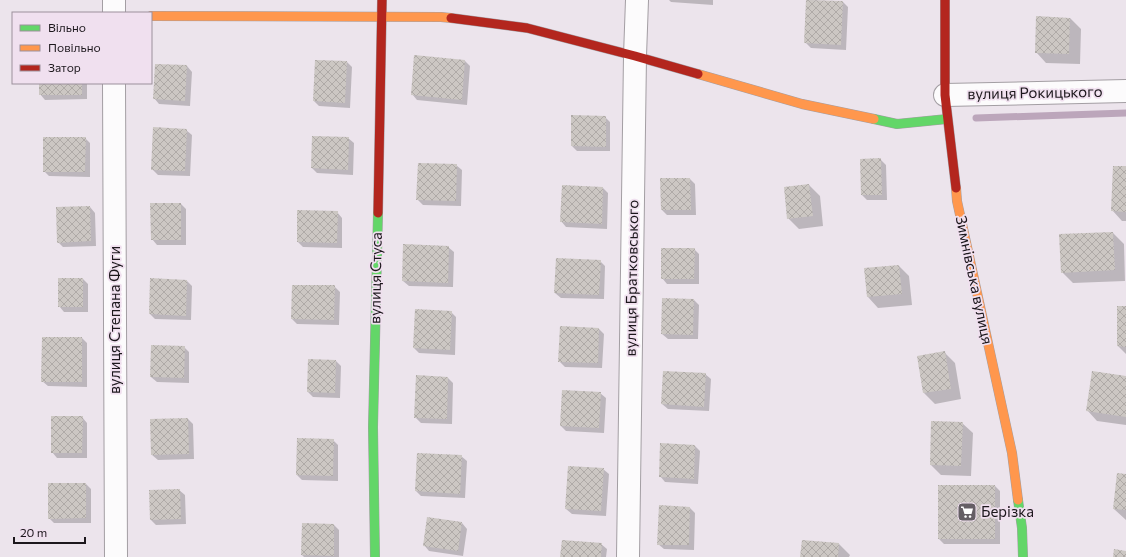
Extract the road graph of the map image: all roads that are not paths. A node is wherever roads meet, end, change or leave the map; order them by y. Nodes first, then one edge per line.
1 (114, 0) edge
2 (382, 0) edge
3 (637, 0) edge
4 (944, 0) edge
5 (114, 12) edge
6 (152, 16) edge
7 (382, 17) junction
8 (635, 56) junction
9 (114, 84) edge
10 (1126, 91) edge
11 (945, 95) junction
12 (947, 119) junction
13 (116, 557) edge
14 (375, 557) edge
15 (628, 557) edge
16 (1023, 557) edge

1 - 5 street
2 - 7 street, вулиця Стуса
3 - 8 street, вулиця Братковського
4 - 11 street, Зимнівська вулиця
6 - 7 street
7 - 8 street
7 - 14 street, вулиця Стуса
8 - 12 street
8 - 15 street, вулиця Братковського
9 - 13 street, вулиця Степана Фуги
10 - 11 street, вулиця Рокицького
11 - 12 street, Зимнівська вулиця
12 - 16 street, Зимнівська вулиця

